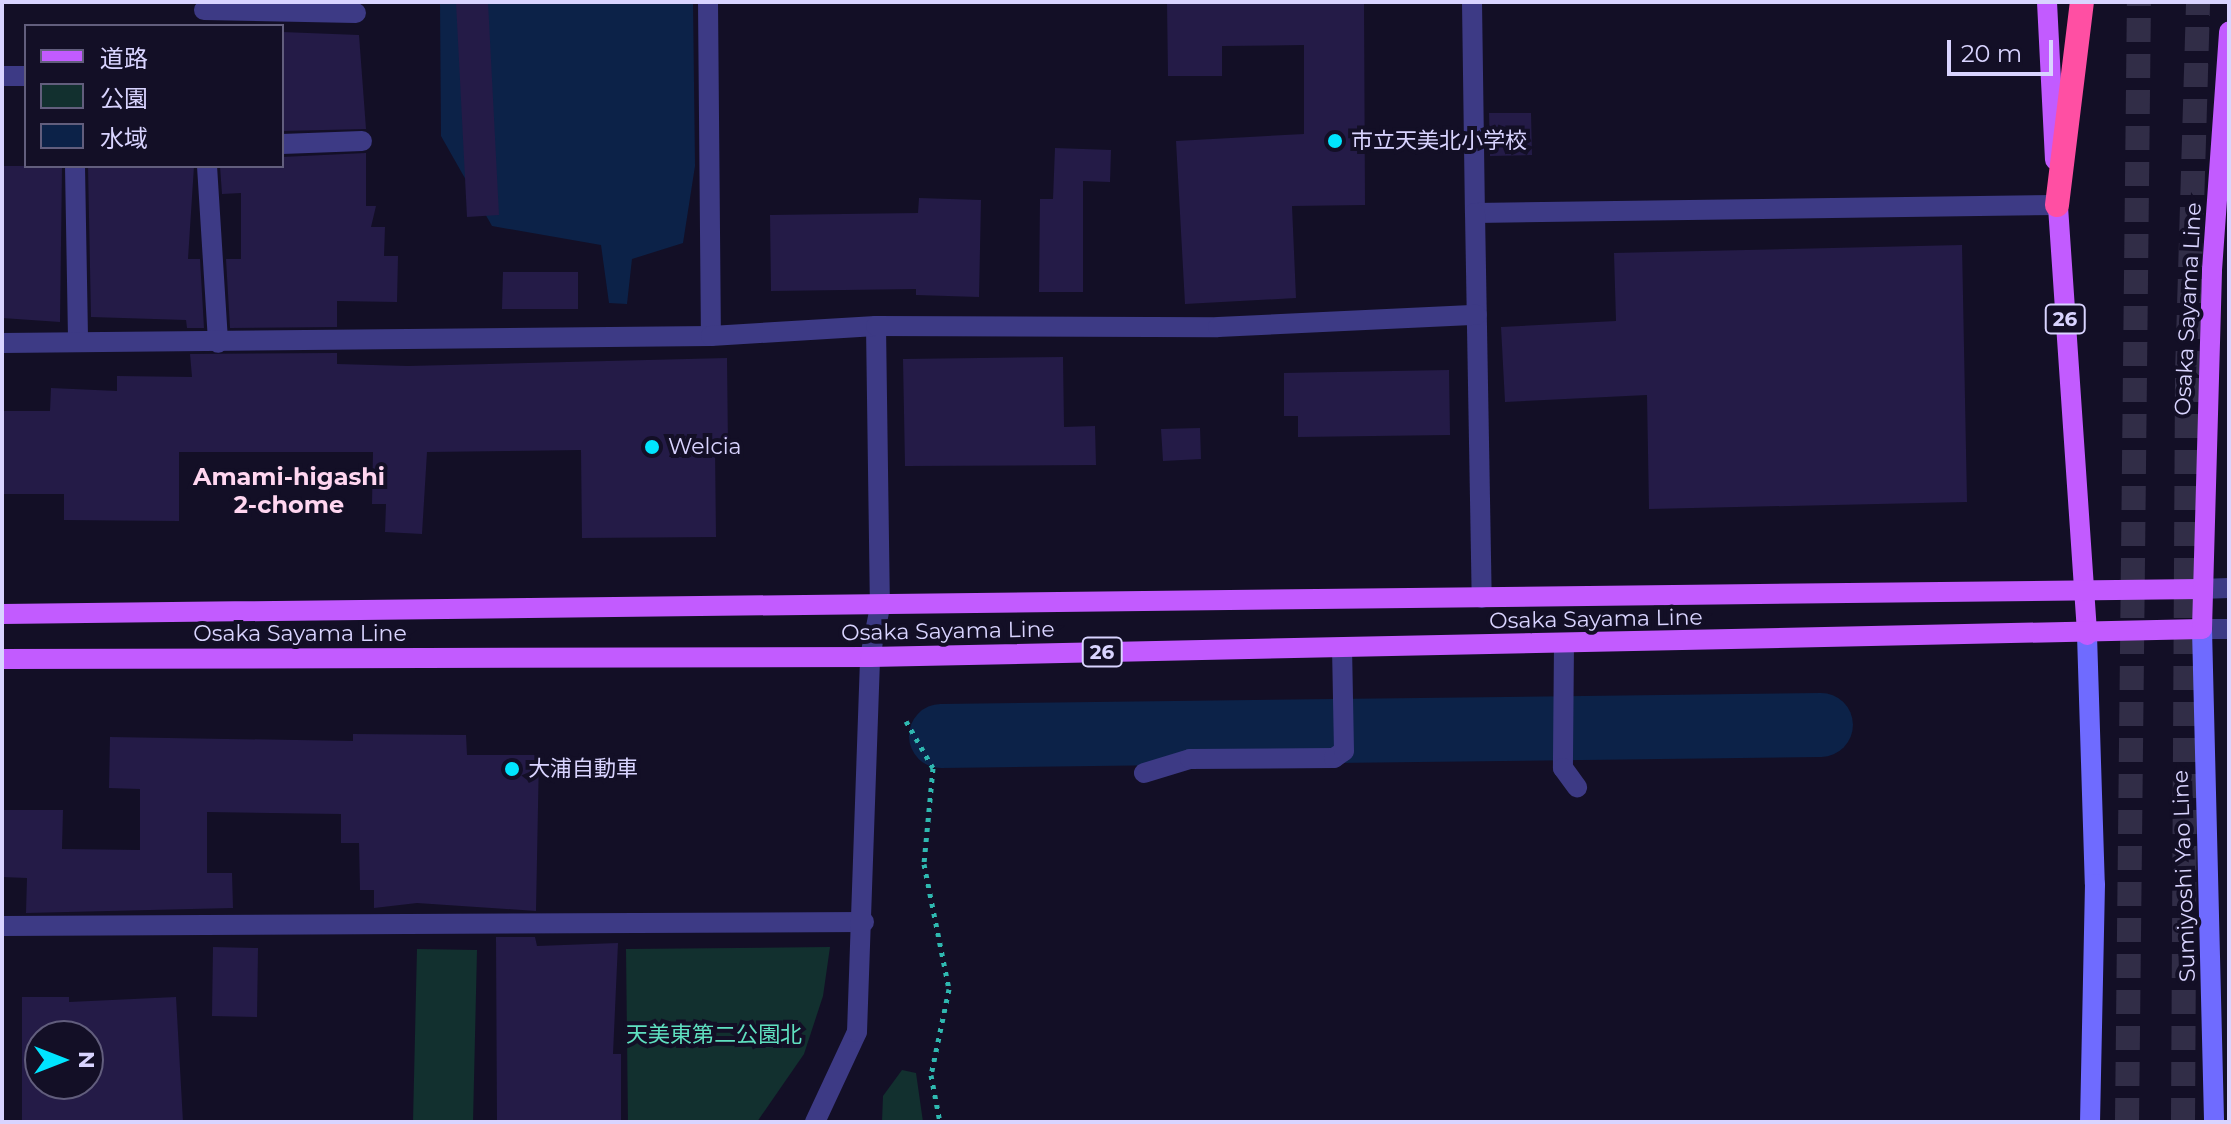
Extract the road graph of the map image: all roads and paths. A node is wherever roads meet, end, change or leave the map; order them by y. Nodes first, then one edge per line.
1 (708, 2) edge
2 (1472, 2) edge
3 (2047, 2) edge
4 (2082, 2) edge
5 (204, 13) edge
6 (356, 13) dead end
7 (2229, 32) edge
8 (2, 76) edge
9 (24, 76) edge
10 (362, 141) dead end
11 (284, 144) edge
12 (75, 168) edge
13 (207, 168) edge
14 (2057, 205) junction
15 (1475, 213) junction
16 (1477, 315) junction
17 (876, 326) junction
18 (711, 336) junction
19 (78, 342) junction
20 (2, 343) edge
21 (218, 343) junction
22 (2229, 588) edge
23 (2201, 589) junction
24 (2084, 594) junction
25 (1482, 598) junction
26 (880, 607) junction
27 (2, 614) edge
28 (2202, 629) junction
29 (2229, 629) edge
30 (2087, 635) junction
31 (1564, 643) junction
32 (1342, 648) junction
33 (870, 657) junction
34 (2, 659) edge
35 (906, 721) dead end
36 (1144, 773) dead end
37 (1577, 787) dead end
38 (864, 922) junction
39 (2, 926) edge
40 (815, 1122) edge
41 (940, 1122) edge
42 (2090, 1122) edge
43 (2214, 1122) edge

1 - 18 street
2 - 15 street
3 - 14 main road, 26
4 - 14 highway
5 - 6 street
7 - 23 main road, Osaka Sayama Line
8 - 9 street
10 - 11 street
12 - 19 street
13 - 21 street
14 - 15 street
14 - 24 main road, 26
15 - 16 street
16 - 17 street
16 - 25 street
17 - 18 street
17 - 26 street
18 - 21 street
19 - 20 street
19 - 21 street
22 - 23 street
23 - 24 main road, Osaka Sayama Line / 26
23 - 28 main road, Osaka Sayama Line
24 - 25 main road, Osaka Sayama Line / 26
24 - 30 main road, 26
25 - 26 main road, Osaka Sayama Line / 26
26 - 27 main road, Osaka Sayama Line / 26
26 - 33 street
28 - 29 street
28 - 30 main road, Osaka Sayama Line / 26
28 - 43 main road, Sumiyoshi Yao Line
30 - 31 main road, Osaka Sayama Line / 26
30 - 42 main road
31 - 32 main road, Osaka Sayama Line / 26
31 - 37 street
32 - 33 main road, Osaka Sayama Line / 26
32 - 36 street
33 - 34 main road, Osaka Sayama Line / 26
33 - 38 street
35 - 41 path
38 - 39 street
38 - 40 street

